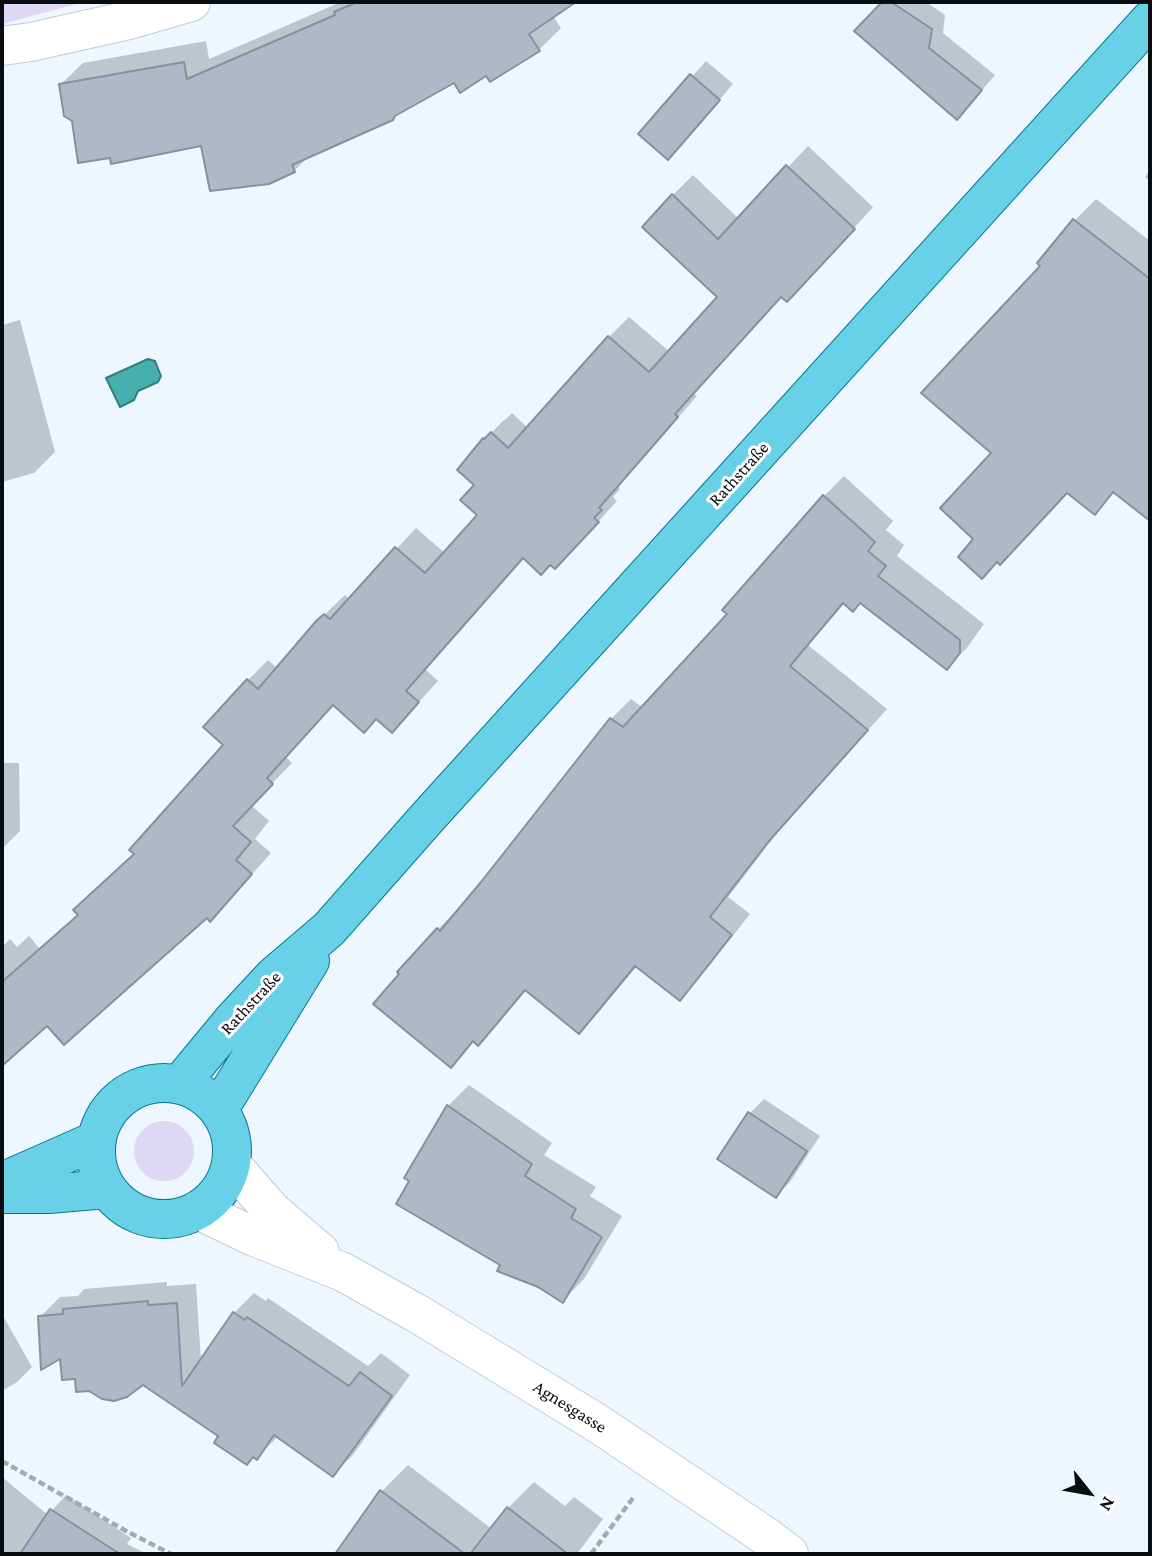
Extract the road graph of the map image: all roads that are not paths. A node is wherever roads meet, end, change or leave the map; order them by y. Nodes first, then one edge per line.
1 (191, 2) edge
2 (1150, 20) edge
3 (2, 46) edge
4 (329, 929) junction
5 (180, 1084) junction
6 (219, 1109) junction
7 (97, 1140) junction
8 (231, 1164) junction
9 (2, 1182) edge
10 (107, 1189) junction
11 (2, 1194) edge
12 (198, 1210) junction
13 (342, 1272) junction
14 (789, 1554) edge

1 - 3 street
2 - 4 main road, Rathstraße
4 - 5 main road, Rathstraße
4 - 6 main road, Rathstraße
5 - 6 main road
5 - 7 main road
6 - 8 main road
7 - 9 main road
7 - 10 main road
8 - 12 main road
8 - 13 street, Agnesgasse
10 - 11 main road
10 - 12 main road
12 - 13 street, Agnesgasse
13 - 14 street, Agnesgasse

